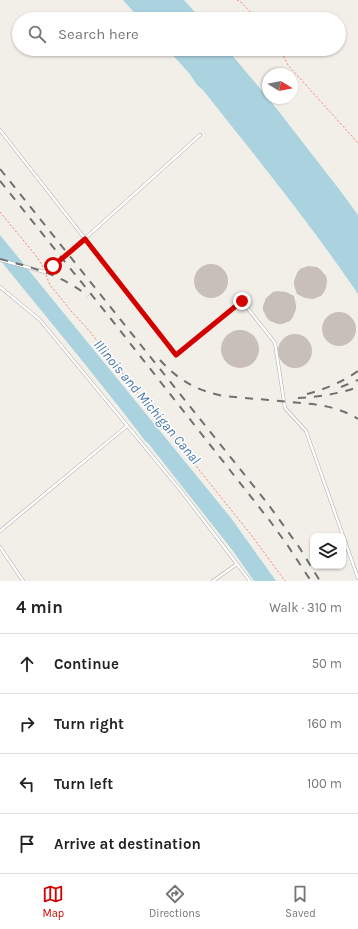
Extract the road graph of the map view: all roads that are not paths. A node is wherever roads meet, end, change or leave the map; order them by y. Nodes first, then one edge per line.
1 (0, 130) edge
2 (200, 135) dead end
3 (85, 239) junction
4 (0, 260) edge
5 (0, 287) edge
6 (127, 426) junction
7 (0, 531) edge
8 (0, 547) edge
9 (237, 564) junction
10 (358, 578) edge
11 (23, 581) edge
12 (213, 581) edge
13 (250, 581) edge

1 - 3 lane
2 - 3 lane
3 - 4 lane
3 - 10 lane
5 - 6 lane
6 - 7 lane
6 - 9 lane
8 - 11 lane
9 - 12 lane
9 - 13 lane

